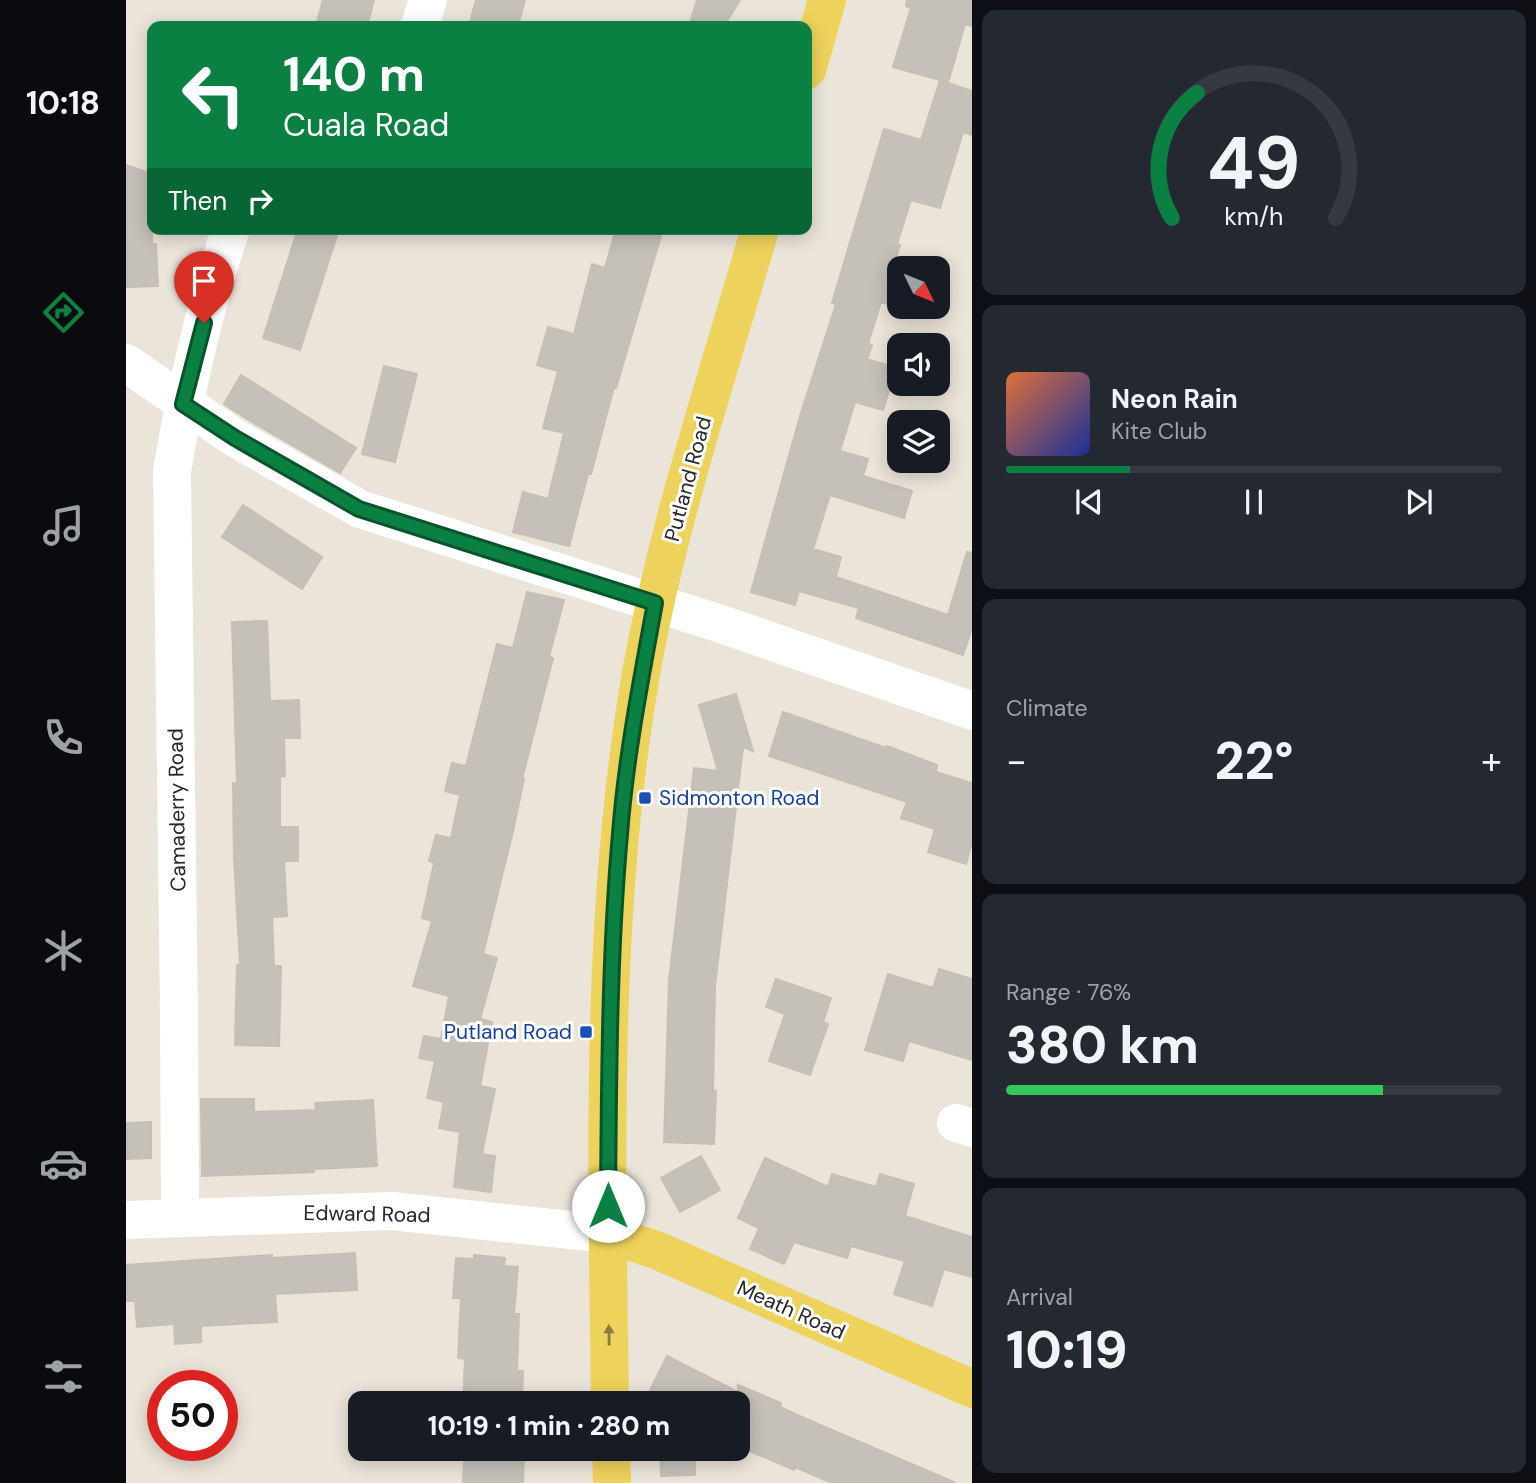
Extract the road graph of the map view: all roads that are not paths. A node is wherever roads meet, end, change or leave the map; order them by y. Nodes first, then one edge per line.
1 (428, 0) edge
2 (827, 0) edge
3 (422, 21) edge
4 (812, 52) edge
5 (229, 235) edge
6 (758, 235) edge
7 (126, 363) edge
8 (183, 404) junction
9 (655, 603) junction
10 (969, 699) edge
11 (180, 1217) junction
12 (126, 1220) edge
13 (608, 1234) junction
14 (972, 1389) edge
15 (610, 1391) edge
16 (611, 1461) edge
17 (612, 1483) edge

1 - 3 street
2 - 4 main road
5 - 8 street, Camaderry Road
6 - 9 main road, Putland Road
7 - 8 street
8 - 9 street
8 - 11 street, Camaderry Road
9 - 10 street
9 - 13 main road, Putland Road
11 - 12 street, Edward Road
11 - 13 street, Edward Road
13 - 14 main road, Meath Road
15 -> 13 main road, Putland Road
16 - 17 main road

